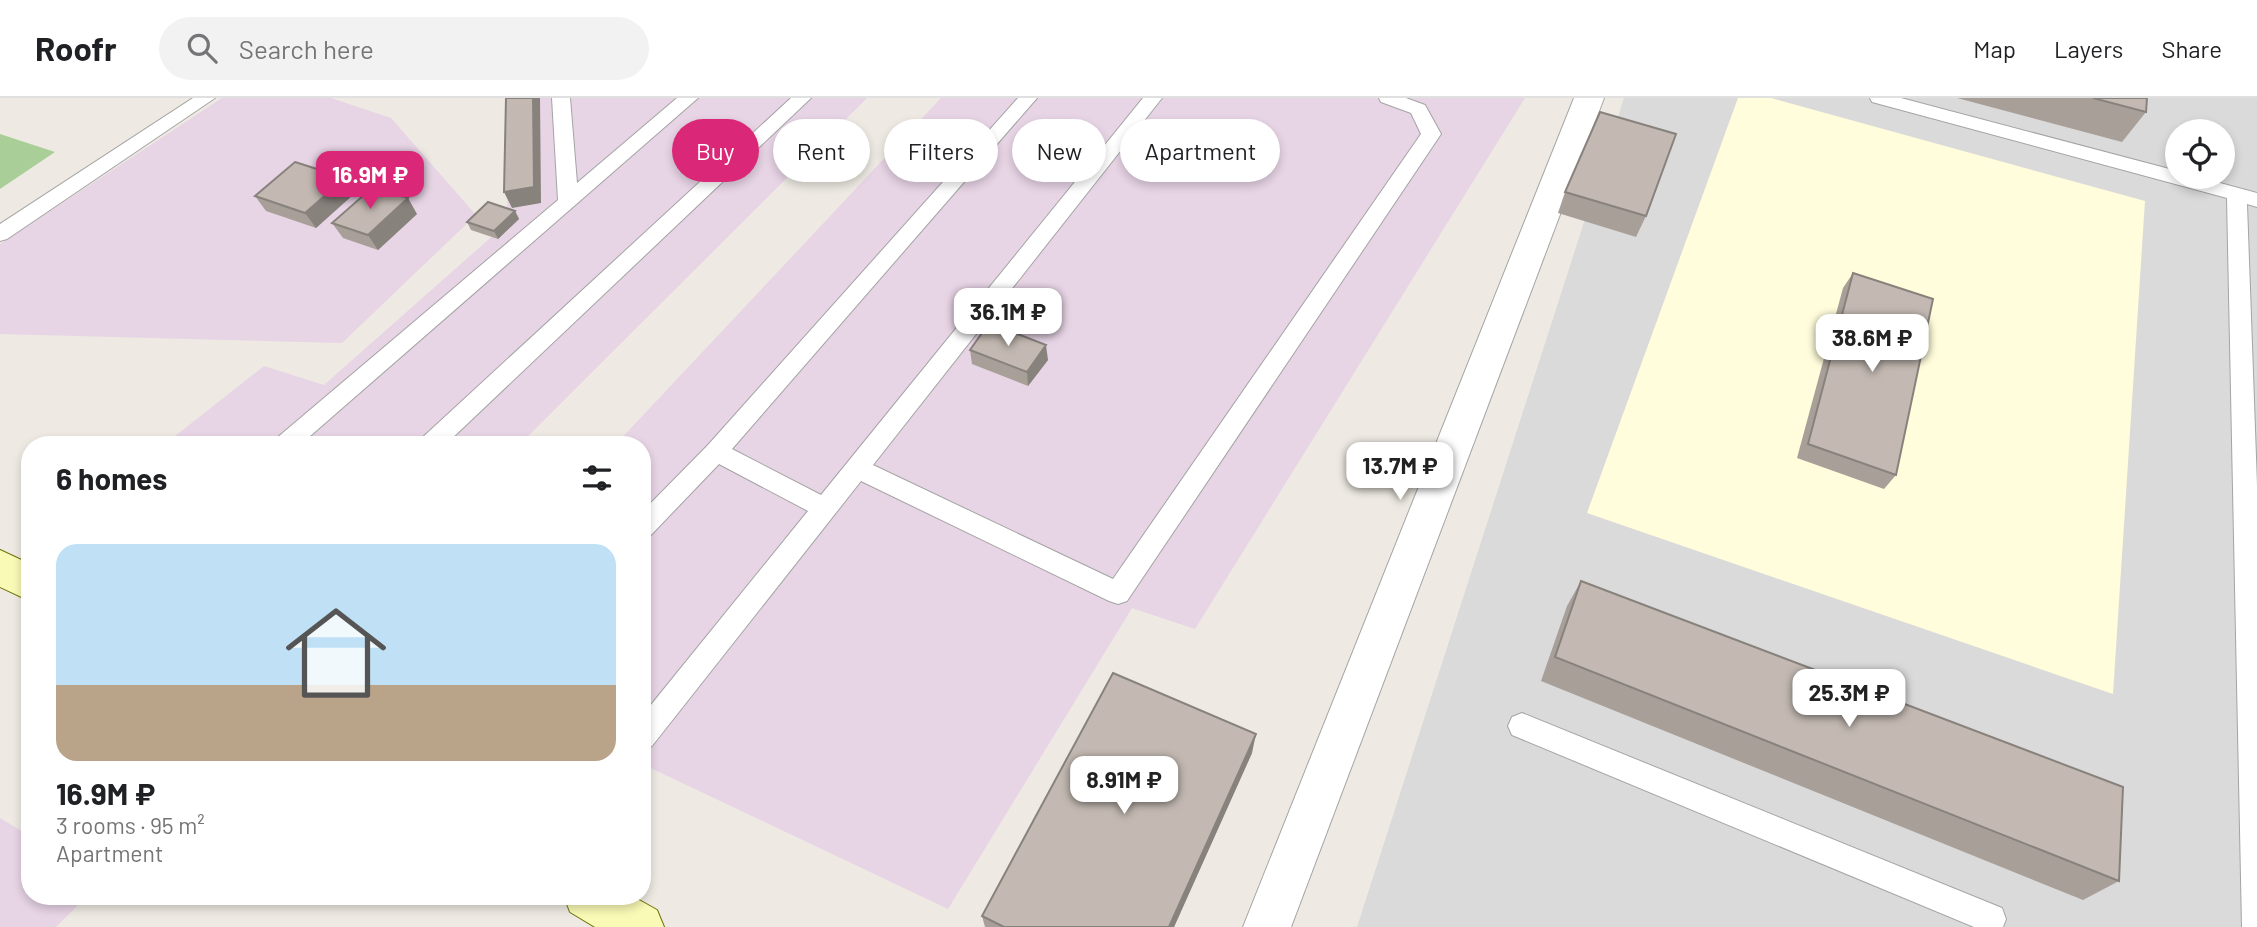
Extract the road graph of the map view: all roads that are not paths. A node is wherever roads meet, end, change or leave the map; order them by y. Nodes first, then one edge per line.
1 (206, 98) edge
2 (561, 98) edge
3 (689, 98) edge
4 (802, 98) edge
5 (1028, 98) edge
6 (1153, 98) edge
7 (1388, 98) edge
8 (1589, 98) edge
9 (1879, 98) edge
10 (2247, 197) edge
11 (568, 201) junction
12 (0, 234) edge
13 (2250, 391) edge
14 (295, 436) edge
15 (440, 436) edge
16 (716, 452) junction
17 (856, 468) junction
18 (825, 508) junction
19 (651, 519) edge
20 (0, 568) edge
21 (21, 579) edge
22 (2254, 664) edge
23 (651, 726) edge
24 (1522, 726) dead end
25 (602, 905) edge
26 (1997, 924) edge
27 (640, 927) edge
28 (1267, 927) edge
29 (2257, 927) edge

1 - 12 lane
2 - 11 lane
3 - 11 lane
4 - 15 lane
5 - 16 lane
6 - 17 lane
7 - 17 lane
8 - 28 street
9 - 10 lane
10 - 13 lane
11 - 14 lane
13 - 22 lane
16 - 18 lane
16 - 19 lane
17 - 18 lane
18 - 23 lane
20 - 21 main road
22 - 29 lane
24 - 26 lane
25 - 27 main road

